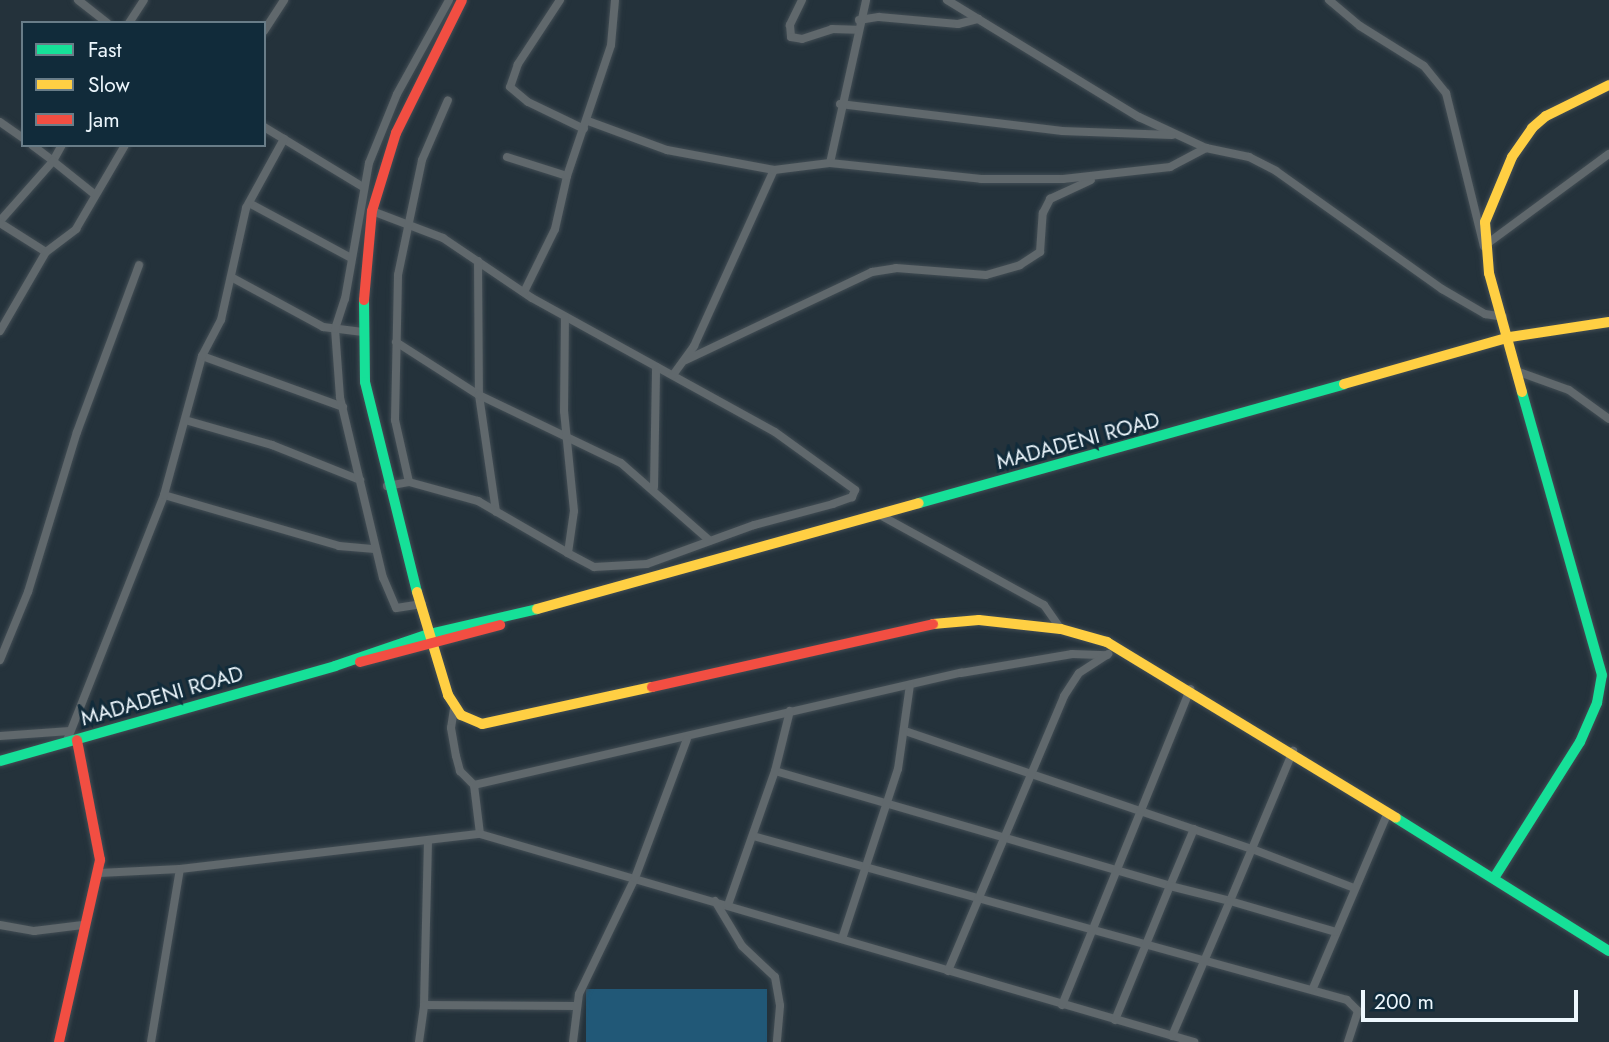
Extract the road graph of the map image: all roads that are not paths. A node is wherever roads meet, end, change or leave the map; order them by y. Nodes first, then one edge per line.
1 (78, 0) edge
2 (144, 0) edge
3 (284, 0) edge
4 (449, 0) edge
5 (462, 0) edge
6 (560, 0) edge
7 (615, 0) edge
8 (802, 0) edge
9 (866, 0) edge
10 (947, 0) edge
11 (1329, 0) edge
12 (978, 19) junction
13 (859, 20) junction
14 (104, 21) edge
15 (130, 21) edge
16 (266, 28) edge
17 (856, 30) junction
18 (1609, 85) edge
19 (448, 100) dead end
20 (840, 104) junction
21 (0, 122) edge
22 (586, 125) junction
23 (266, 128) edge
24 (1175, 135) junction
25 (21, 137) edge
26 (284, 139) junction
27 (35, 147) edge
28 (61, 147) edge
29 (124, 147) edge
30 (1206, 148) junction
31 (1609, 154) edge
32 (507, 156) dead end
33 (53, 161) junction
34 (830, 163) junction
35 (774, 170) junction
36 (567, 176) junction
37 (1103, 176) junction
38 (363, 187) junction
39 (94, 194) junction
40 (249, 203) junction
41 (372, 211) junction
42 (0, 222) edge
43 (408, 222) junction
44 (1484, 246) junction
45 (46, 252) junction
46 (351, 258) junction
47 (478, 261) junction
48 (139, 265) dead end
49 (231, 277) junction
50 (524, 292) junction
51 (565, 317) junction
52 (1503, 317) junction
53 (1609, 321) edge
54 (335, 329) junction
55 (0, 331) edge
56 (363, 332) junction
57 (1510, 337) junction
58 (396, 342) junction
59 (201, 356) junction
60 (686, 360) junction
61 (656, 367) junction
62 (1519, 372) junction
63 (673, 375) junction
64 (479, 394) junction
65 (342, 407) junction
66 (1609, 419) edge
67 (185, 420) junction
68 (570, 439) junction
69 (360, 480) junction
70 (410, 482) junction
71 (387, 486) junction
72 (654, 487) junction
73 (164, 495) junction
74 (496, 512) junction
75 (880, 515) junction
76 (710, 541) junction
77 (375, 549) junction
78 (568, 553) junction
79 (422, 604) junction
80 (1061, 629) junction
81 (430, 639) junction
82 (1120, 648) junction
83 (1107, 655) junction
84 (0, 660) edge
85 (910, 685) junction
86 (1190, 689) junction
87 (1605, 689) edge
88 (454, 709) junction
89 (790, 711) junction
90 (905, 731) junction
91 (0, 736) edge
92 (71, 738) junction
93 (687, 739) junction
94 (1293, 751) junction
95 (0, 761) edge
96 (775, 771) junction
97 (1028, 773) junction
98 (474, 785) junction
99 (887, 803) junction
100 (1139, 811) junction
101 (1388, 812) junction
102 (1194, 829) junction
103 (480, 834) junction
104 (753, 836) junction
105 (1002, 836) junction
106 (428, 841) junction
107 (1252, 849) junction
108 (866, 865) junction
109 (180, 869) junction
110 (1114, 871) junction
111 (99, 873) junction
112 (635, 878) junction
113 (1494, 878) junction
114 (1170, 886) junction
115 (1354, 888) junction
116 (978, 898) junction
117 (715, 901) junction
118 (1230, 901) junction
119 (728, 905) junction
120 (0, 925) edge
121 (83, 925) junction
122 (1091, 928) junction
123 (1336, 932) junction
124 (842, 939) junction
125 (1147, 941) junction
126 (1609, 951) edge
127 (1205, 958) junction
128 (948, 971) junction
129 (1313, 988) junction
130 (424, 1005) junction
131 (1062, 1005) junction
132 (576, 1006) junction
133 (1115, 1020) junction
134 (1172, 1036) junction
135 (59, 1042) edge
136 (151, 1042) edge
137 (419, 1042) edge
138 (573, 1042) edge
139 (777, 1042) edge
140 (1194, 1042) edge
141 (1348, 1042) edge

1 - 14 street
2 - 15 street
3 - 16 street
4 - 38 street
5 - 41 street
6 - 22 street
7 - 22 street
8 - 17 street
9 - 13 street
10 - 12 street
11 - 44 street
12 - 13 street
12 - 24 street
13 - 17 street
17 - 20 street
18 - 44 street
19 - 43 street
20 - 24 street
20 - 34 street
21 - 25 street
22 - 35 street
22 - 36 street
23 - 26 street
24 - 30 street
26 - 38 street
26 - 40 street
27 - 33 street
28 - 33 street
29 - 39 street
30 - 37 street
30 - 52 street
31 - 44 street
32 - 36 street
33 - 39 street
33 - 42 street
34 - 35 street
34 - 37 street
35 - 60 street
36 - 50 street
37 - 60 street
38 - 46 street
39 - 45 street
40 - 46 street
40 - 49 street
41 - 43 street
41 - 56 street
42 - 45 street
43 - 47 street
43 - 58 street
44 - 52 street
45 - 55 street
46 - 54 street
47 - 50 street
47 - 64 street
48 - 84 street
49 - 54 street
49 - 59 street
50 - 51 street
51 - 61 street
51 - 68 street
52 - 57 street
53 - 57 street, MADADENI ROAD
54 - 56 street
54 - 65 street
56 - 71 street
57 - 62 street
57 - 75 street, MADADENI ROAD
58 - 64 street
58 - 70 street
59 - 65 street
59 - 67 street
60 - 63 street
61 - 63 street
61 - 72 street
62 - 66 street
62 - 87 street
63 - 76 street
64 - 68 street
64 - 74 street
65 - 69 street
67 - 69 street
67 - 73 street
68 - 72 street
68 - 78 street
69 - 77 street
70 - 71 street
70 - 74 street
71 - 79 street
72 - 76 street
73 - 77 street
73 - 92 street
74 - 78 street
75 - 80 street
75 - 81 street, MADADENI ROAD
76 - 78 street
77 - 79 street
79 - 81 street
80 - 82 street
80 - 88 street
81 - 88 street
81 - 92 street, MADADENI ROAD
82 - 83 street
82 - 86 street
83 - 85 street
83 - 97 street
85 - 89 street
85 - 90 street
86 - 94 street
86 - 100 street
87 - 113 street
88 - 98 street
89 - 93 street
89 - 96 street
90 - 97 street
90 - 99 street
91 - 92 street
92 - 95 street, MADADENI ROAD
92 - 111 street
93 - 98 street
93 - 112 street
94 - 101 street
94 - 107 street
96 - 99 street
96 - 104 street
97 - 100 street
97 - 105 street
98 - 103 street
99 - 105 street
99 - 108 street
100 - 102 street
100 - 110 street
101 - 113 street
101 - 115 street
102 - 107 street
102 - 114 street
103 - 106 street
103 - 112 street
104 - 108 street
104 - 119 street
105 - 110 street
105 - 116 street
106 - 109 street
106 - 130 street
107 - 115 street
107 - 118 street
108 - 116 street
108 - 124 street
109 - 111 street
109 - 136 street
110 - 114 street
110 - 122 street
111 - 121 street
112 - 117 street
112 - 132 street
113 - 126 street
114 - 118 street
114 - 125 street
115 - 123 street
116 - 122 street
116 - 128 street
117 - 119 street
117 - 139 street
118 - 123 street
118 - 127 street
119 - 124 street
120 - 121 street
121 - 135 street
122 - 125 street
122 - 131 street
123 - 129 street
124 - 128 street
125 - 127 street
125 - 133 street
127 - 129 street
127 - 134 street
128 - 131 street
129 - 141 street
130 - 132 street
130 - 137 street
131 - 133 street
132 - 138 street
133 - 134 street
134 - 140 street

